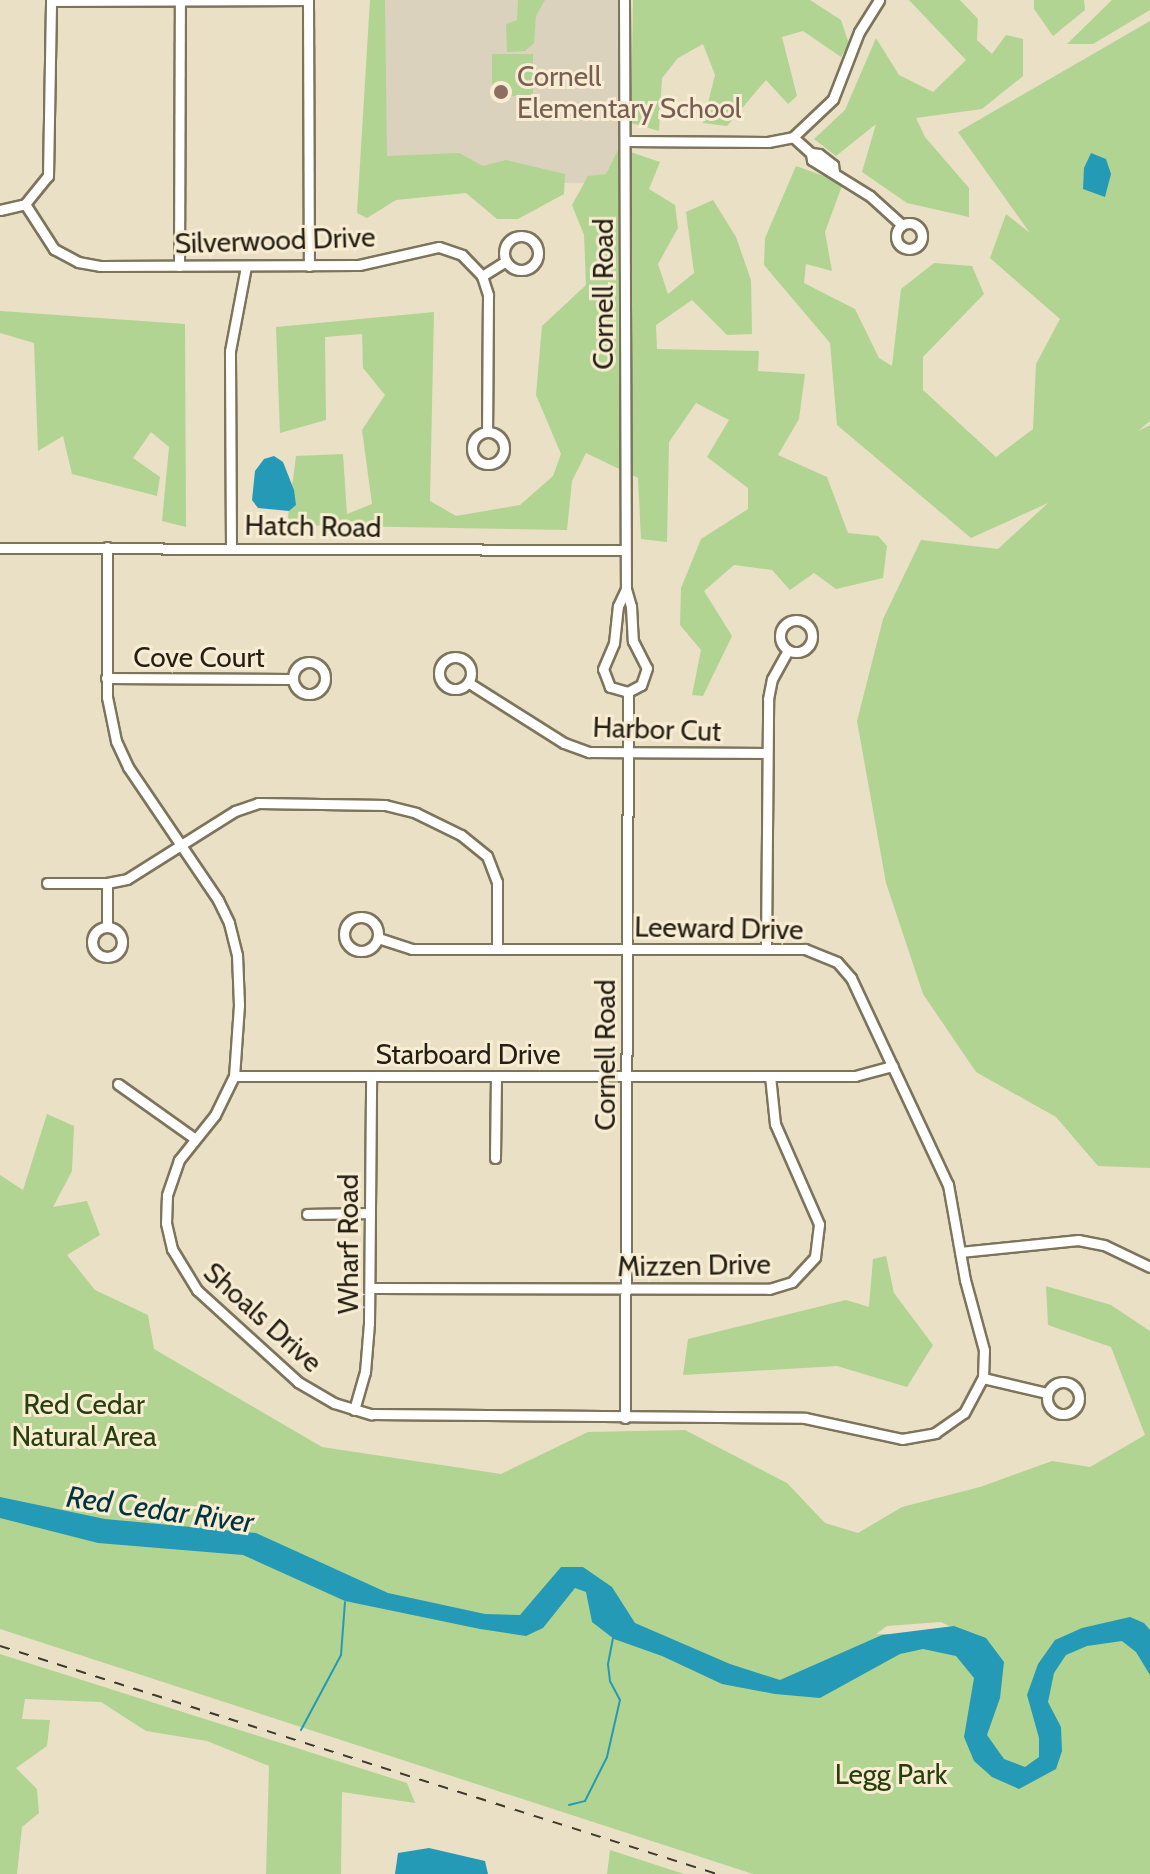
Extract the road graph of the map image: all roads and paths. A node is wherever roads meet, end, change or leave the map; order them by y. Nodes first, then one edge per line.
1 (180, 0) edge
2 (308, 0) edge
3 (624, 0) edge
4 (879, 0) edge
5 (51, 1) edge
6 (793, 137) junction
7 (625, 141) junction
8 (25, 204) junction
9 (0, 210) edge
10 (902, 225) dead end
11 (506, 261) dead end
12 (179, 266) junction
13 (246, 266) junction
14 (309, 266) junction
15 (482, 276) junction
16 (487, 432) dead end
17 (107, 547) junction
18 (0, 548) edge
19 (231, 548) junction
20 (625, 550) junction
21 (626, 589) junction
22 (788, 650) dead end
23 (106, 678) junction
24 (292, 679) dead end
25 (469, 683) dead end
26 (628, 692) junction
27 (766, 753) junction
28 (628, 754) junction
29 (180, 846) junction
30 (47, 883) dead end
31 (107, 883) junction
32 (107, 926) dead end
33 (378, 938) dead end
34 (766, 948) junction
35 (497, 949) junction
36 (628, 949) junction
37 (893, 1066) junction
38 (234, 1076) junction
39 (371, 1076) junction
40 (496, 1076) junction
41 (627, 1076) junction
42 (770, 1076) junction
43 (118, 1084) dead end
44 (194, 1138) junction
45 (495, 1158) dead end
46 (370, 1213) junction
47 (307, 1214) dead end
48 (960, 1252) junction
49 (1150, 1267) edge
50 (370, 1288) junction
51 (625, 1288) junction
52 (983, 1378) junction
53 (1047, 1393) dead end
54 (354, 1410) junction
55 (625, 1418) junction

1 - 2 street
1 - 5 street
1 - 12 street
2 - 14 street
3 - 7 street, Cornell Road
4 - 6 street
5 - 8 street
6 - 7 street
6 - 10 street
7 - 20 street, Cornell Road
8 - 9 street
8 - 12 street, Silverwood Drive
11 - 15 street
12 - 13 street, Silverwood Drive
13 - 14 street, Silverwood Drive
13 - 19 street
14 - 15 street, Silverwood Drive
15 - 16 street
17 - 18 street, Hatch Road
17 - 19 street, Hatch Road
17 - 23 street, Shoals Drive
19 - 20 street, Hatch Road
20 - 21 street, Cornell Road
21 - 26 street, Cornell Road
21 - 26 street, Cornell Road
22 - 27 street
23 - 24 street, Cove Court
23 - 29 street, Shoals Drive
25 - 28 street, Harbor Cut
26 - 28 street, Cornell Road
27 - 28 street, Harbor Cut
27 - 34 street
28 - 36 street, Cornell Road
29 - 31 street
29 - 35 street
29 - 38 street, Shoals Drive
30 - 31 street
31 - 32 street
33 - 35 street, Leeward Drive
34 - 36 street, Leeward Drive
34 - 37 street, Leeward Drive
35 - 36 street, Leeward Drive
36 - 41 street, Cornell Road
37 - 42 street, Starboard Drive
37 - 48 street, Leeward Drive
38 - 39 street, Starboard Drive
38 - 44 street, Shoals Drive
39 - 40 street, Starboard Drive
39 - 46 street, Wharf Road
40 - 41 street, Starboard Drive
40 - 45 street
41 - 42 street, Starboard Drive
41 - 51 street, Cornell Road
42 - 51 street, Mizzen Drive
43 - 44 street
44 - 54 street, Shoals Drive
46 - 47 street
46 - 50 street, Wharf Road
48 - 49 street
48 - 52 street
50 - 51 street, Mizzen Drive
50 - 54 street, Wharf Road
51 - 55 street, Cornell Road
52 - 53 street
52 - 55 street, Shoals Drive
54 - 55 street, Shoals Drive

